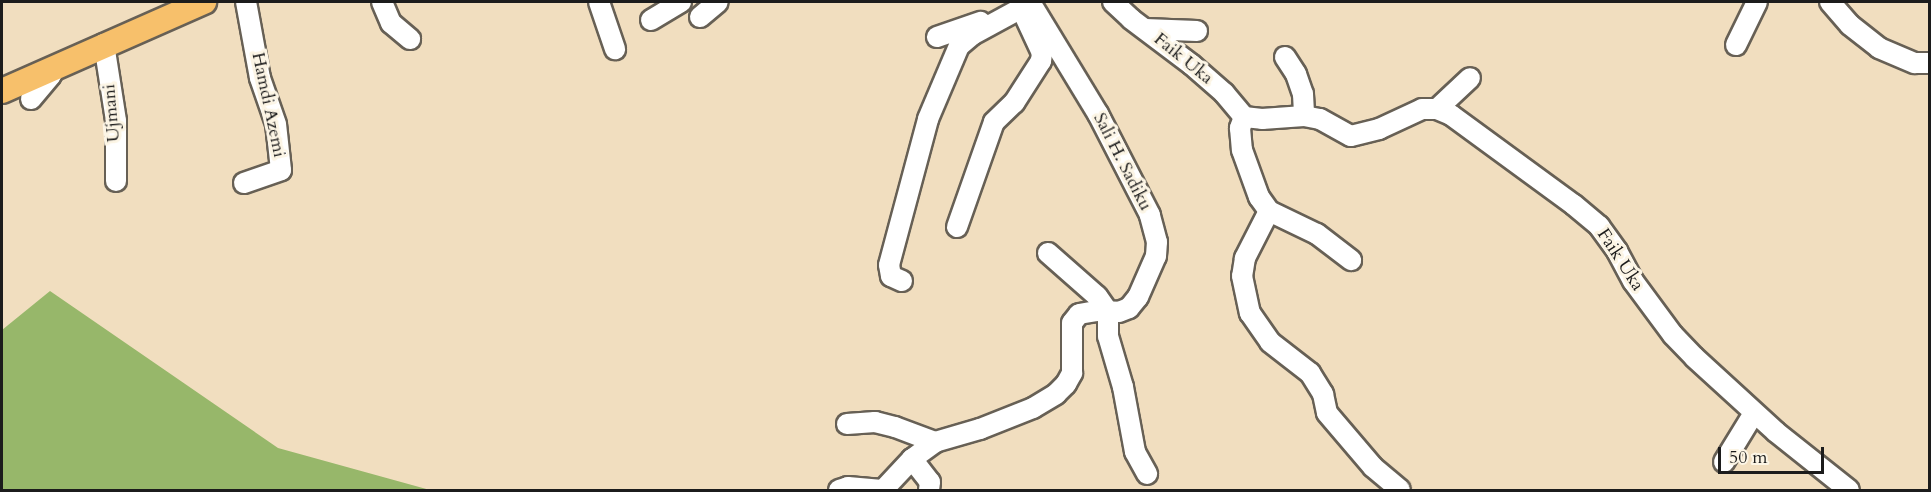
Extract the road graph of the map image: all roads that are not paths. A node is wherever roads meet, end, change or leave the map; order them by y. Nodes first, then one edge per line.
1 (204, 2) edge
2 (246, 2) edge
3 (382, 2) edge
4 (599, 2) edge
5 (681, 2) edge
6 (718, 2) edge
7 (1113, 2) edge
8 (1757, 2) edge
9 (1830, 2) edge
10 (1027, 5) edge
11 (700, 17) dead end
12 (651, 20) dead end
13 (997, 21) junction
14 (1145, 29) junction
15 (1197, 31) dead end
16 (937, 37) dead end
17 (410, 39) dead end
18 (104, 44) junction
19 (1736, 45) dead end
20 (615, 49) dead end
21 (1285, 57) dead end
22 (1929, 63) edge
23 (54, 67) junction
24 (1470, 78) dead end
25 (2, 91) edge
26 (31, 99) dead end
27 (1437, 109) junction
28 (1304, 116) junction
29 (1244, 117) junction
30 (116, 181) dead end
31 (244, 183) dead end
32 (1269, 211) junction
33 (957, 227) dead end
34 (1048, 253) dead end
35 (1351, 260) dead end
36 (902, 281) dead end
37 (1108, 312) junction
38 (1754, 413) junction
39 (847, 424) dead end
40 (935, 442) junction
41 (912, 459) junction
42 (1724, 462) dead end
43 (1147, 474) dead end
44 (839, 490) edge
45 (883, 490) edge
46 (930, 490) edge
47 (1400, 490) edge
48 (1849, 490) edge

1 - 18 main road
2 - 31 street, Hamdi Azemi
3 - 17 street
4 - 20 street
5 - 12 street
6 - 11 street
7 - 14 street, Faik Uka
8 - 19 street
9 - 22 street
10 - 13 street
10 - 33 street
10 - 37 street, Sali H. Sadiku
13 - 16 street
13 - 36 street
14 - 15 street, Faik Uka
14 - 29 street, Faik Uka
18 - 23 main road
18 - 30 street, Ujmani
21 - 28 street
23 - 25 main road
23 - 26 street
24 - 27 street
27 - 28 street
27 - 38 street, Faik Uka
28 - 29 street
29 - 32 street
32 - 35 street
32 - 47 street
34 - 37 street
37 - 40 street, Sali H. Sadiku
37 - 43 street
38 - 42 street
38 - 48 street, Faik Uka
39 - 40 street
40 - 41 street, Sali H. Sadiku
41 - 45 street, Sali H. Sadiku
41 - 46 street
44 - 45 street, Sali H. Sadiku

